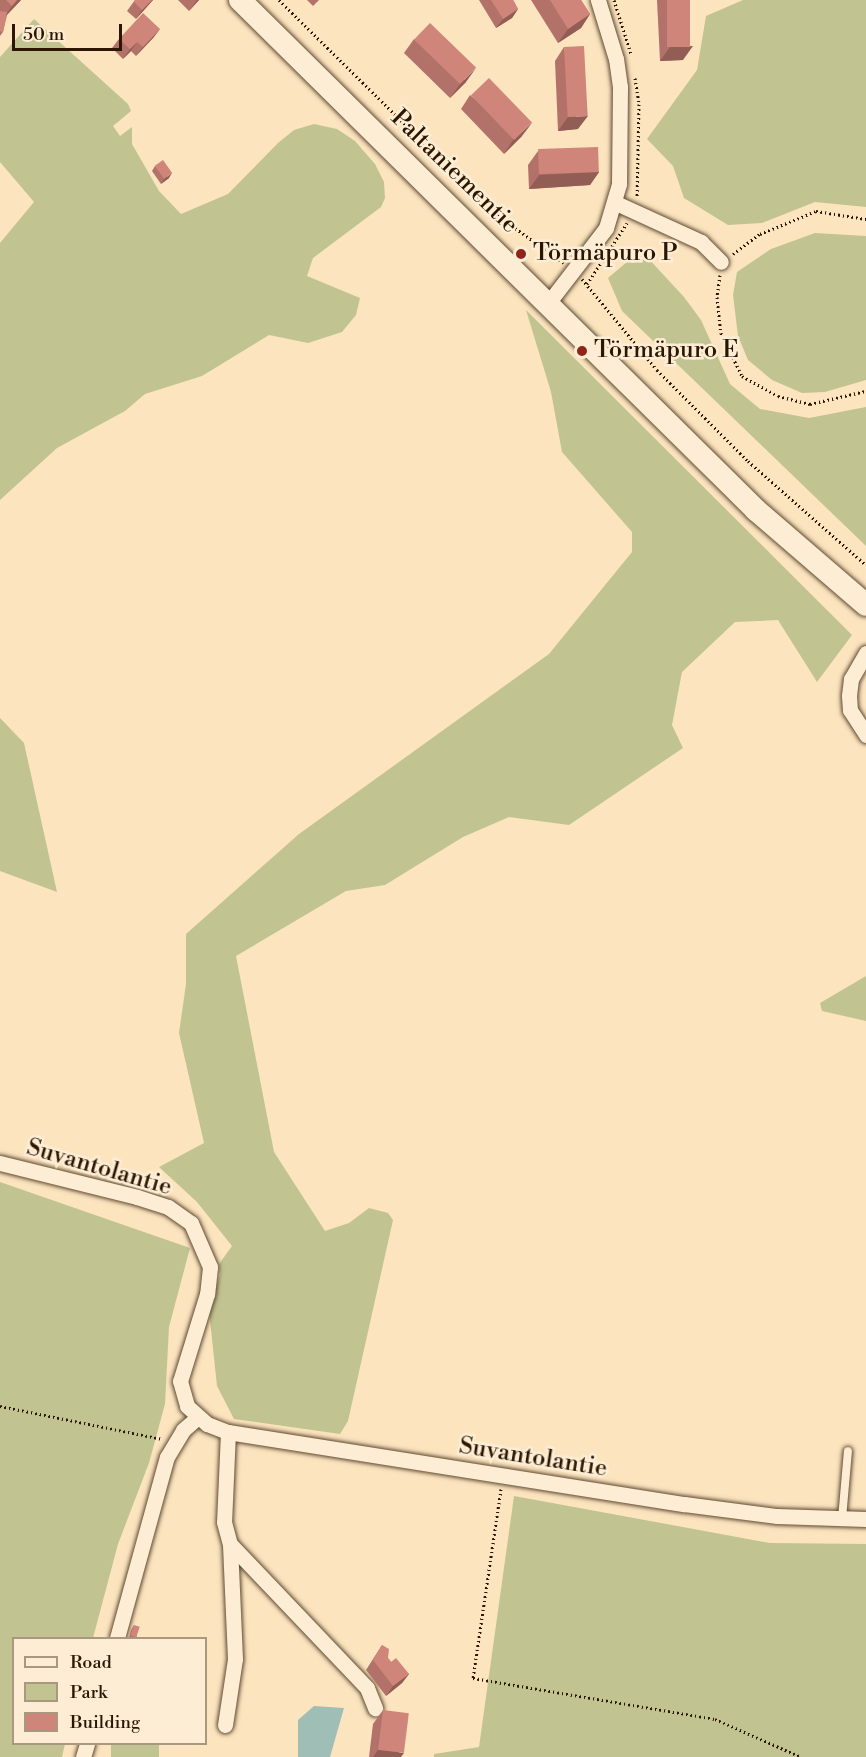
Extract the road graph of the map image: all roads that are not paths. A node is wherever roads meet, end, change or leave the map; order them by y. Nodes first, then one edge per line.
1 (240, 0) edge
2 (598, 0) edge
3 (616, 203) junction
4 (721, 262) road end
5 (549, 302) junction
6 (866, 605) edge
7 (866, 652) edge
8 (866, 735) edge
9 (0, 1163) edge
10 (198, 1417) junction
11 (228, 1432) junction
12 (848, 1451) dead end
13 (842, 1519) junction
14 (866, 1519) edge
15 (230, 1544) junction
16 (117, 1637) edge
17 (375, 1708) dead end
18 (225, 1725) dead end

1 - 5 street, Paltaniementie
2 - 3 street
3 - 4 street
3 - 5 street
5 - 6 street, Paltaniementie
7 - 8 street
9 - 10 street, Suvantolantie
10 - 11 street, Suvantolantie
10 - 16 street
11 - 13 street, Suvantolantie
11 - 15 street
12 - 13 lane
13 - 14 street, Suvantolantie
15 - 17 street
15 - 18 street

